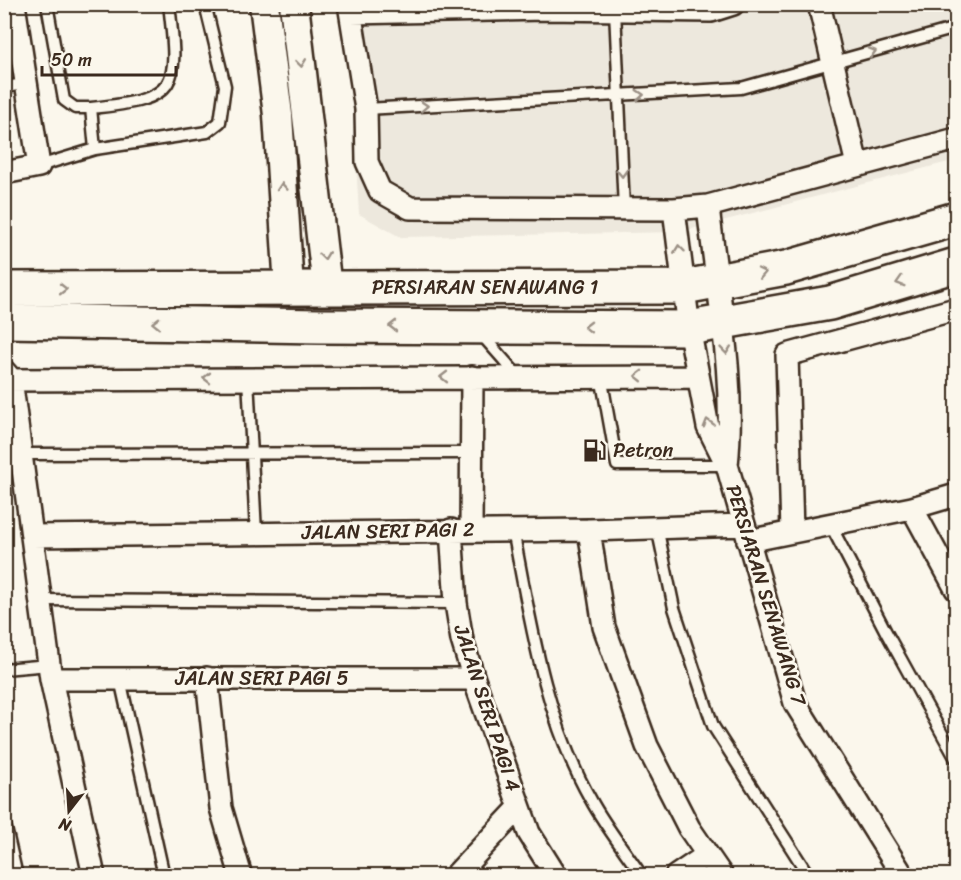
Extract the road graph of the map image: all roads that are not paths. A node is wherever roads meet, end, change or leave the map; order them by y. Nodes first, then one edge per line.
1 (14, 4) edge
2 (47, 4) edge
3 (169, 4) edge
4 (205, 4) edge
5 (264, 4) edge
6 (294, 4) edge
7 (734, 4) edge
8 (819, 4) edge
9 (543, 7) edge
10 (450, 8) edge
11 (350, 9) edge
12 (615, 10) junction
13 (957, 28) edge
14 (833, 63) junction
15 (26, 84) junction
16 (4, 87) edge
17 (619, 96) junction
18 (91, 108) junction
19 (366, 109) junction
20 (957, 139) edge
21 (95, 149) junction
22 (857, 165) junction
23 (39, 166) junction
24 (4, 173) edge
25 (708, 206) junction
26 (624, 209) junction
27 (674, 209) junction
28 (957, 219) edge
29 (957, 265) edge
30 (716, 283) junction
31 (684, 287) junction
32 (289, 288) junction
33 (327, 288) junction
34 (4, 289) edge
35 (957, 309) edge
36 (4, 321) edge
37 (723, 323) junction
38 (474, 326) junction
39 (689, 328) junction
40 (7, 376) edge
41 (518, 376) junction
42 (601, 376) junction
43 (472, 377) junction
44 (697, 377) junction
45 (248, 378) junction
46 (471, 453) junction
47 (21, 454) junction
48 (251, 454) junction
49 (727, 465) junction
50 (957, 495) edge
51 (912, 507) junction
52 (830, 524) junction
53 (657, 527) junction
54 (513, 529) junction
55 (461, 530) junction
56 (589, 530) junction
57 (792, 531) junction
58 (256, 533) junction
59 (746, 533) junction
60 (32, 536) junction
61 (957, 589) edge
62 (40, 600) junction
63 (456, 603) junction
64 (4, 669) edge
65 (50, 672) junction
66 (207, 678) junction
67 (120, 679) junction
68 (474, 679) junction
69 (957, 759) edge
70 (519, 808) junction
71 (4, 820) edge
72 (707, 855) junction
73 (552, 873) edge
74 (17, 876) edge
75 (94, 876) edge
76 (164, 876) edge
77 (241, 876) edge
78 (455, 876) edge
79 (642, 876) edge
80 (676, 876) edge
81 (722, 876) edge
82 (808, 876) edge
83 (903, 876) edge

1 - 15 street
2 - 18 lane
3 - 18 lane
4 - 21 lane
32 -> 5 street
6 -> 33 street
7 - 12 street
8 - 14 street
9 - 10 street
9 - 12 street
10 - 11 street
11 - 19 street
12 - 17 lane
14 -> 13 lane
17 -> 14 lane
14 - 22 street
15 - 16 lane
15 - 23 street
19 -> 17 lane
17 -> 26 lane
18 - 21 lane
19 - 26 street
20 - 22 street
21 - 23 lane
22 - 25 street
23 - 24 street
25 - 27 street
25 - 30 street
26 - 27 street
31 -> 27 street
30 -> 28 main road, PERSIARAN SENAWANG 1
29 -> 37 main road, PERSIARAN SENAWANG 1
30 - 31 main road, PERSIARAN SENAWANG 1
30 - 37 street
31 - 33 main road, PERSIARAN SENAWANG 1
31 - 39 street
32 - 33 main road, PERSIARAN SENAWANG 1
34 -> 32 main road, PERSIARAN SENAWANG 1
35 - 57 street
38 -> 36 main road, PERSIARAN SENAWANG 1
37 - 39 main road, PERSIARAN SENAWANG 1
37 -> 49 street
39 -> 38 main road, PERSIARAN SENAWANG 1
38 - 41 lane
39 - 44 street
45 -> 40 street
40 - 47 street
41 - 42 street
41 - 43 street
44 -> 42 street
42 - 49 lane
43 -> 45 street
43 - 46 street, JALAN SERI PAGI 4
49 -> 44 street
45 - 48 lane
46 - 48 lane
46 - 55 street, JALAN SERI PAGI 4
47 - 48 lane
47 - 60 street
48 - 58 lane
49 - 59 street, PERSIARAN SENAWANG 7
50 - 51 street, JALAN SERI PAGI 2
51 - 52 street, JALAN SERI PAGI 2
51 - 61 street
52 - 57 street, JALAN SERI PAGI 2
52 - 69 lane
53 - 56 street, JALAN SERI PAGI 2
53 - 59 street, JALAN SERI PAGI 2
53 - 82 lane
54 - 55 street, JALAN SERI PAGI 2
54 - 56 street, JALAN SERI PAGI 2
54 - 79 lane
55 - 58 street, JALAN SERI PAGI 2
55 - 63 street, JALAN SERI PAGI 4
56 - 72 street
57 - 59 street, JALAN SERI PAGI 2
58 - 60 street, JALAN SERI PAGI 2
59 - 83 street, PERSIARAN SENAWANG 7
60 - 62 street
62 - 63 lane
62 - 65 street
63 - 68 street, JALAN SERI PAGI 4
64 - 65 lane
65 - 67 street, JALAN SERI PAGI 5
65 - 75 street
66 - 67 street, JALAN SERI PAGI 5
66 - 68 street, JALAN SERI PAGI 5
66 - 77 street
67 - 76 lane
68 - 70 street, JALAN SERI PAGI 4
70 - 73 street, JALAN SERI PAGI 4
70 - 78 street
71 - 74 lane
72 - 80 street
72 - 81 street

